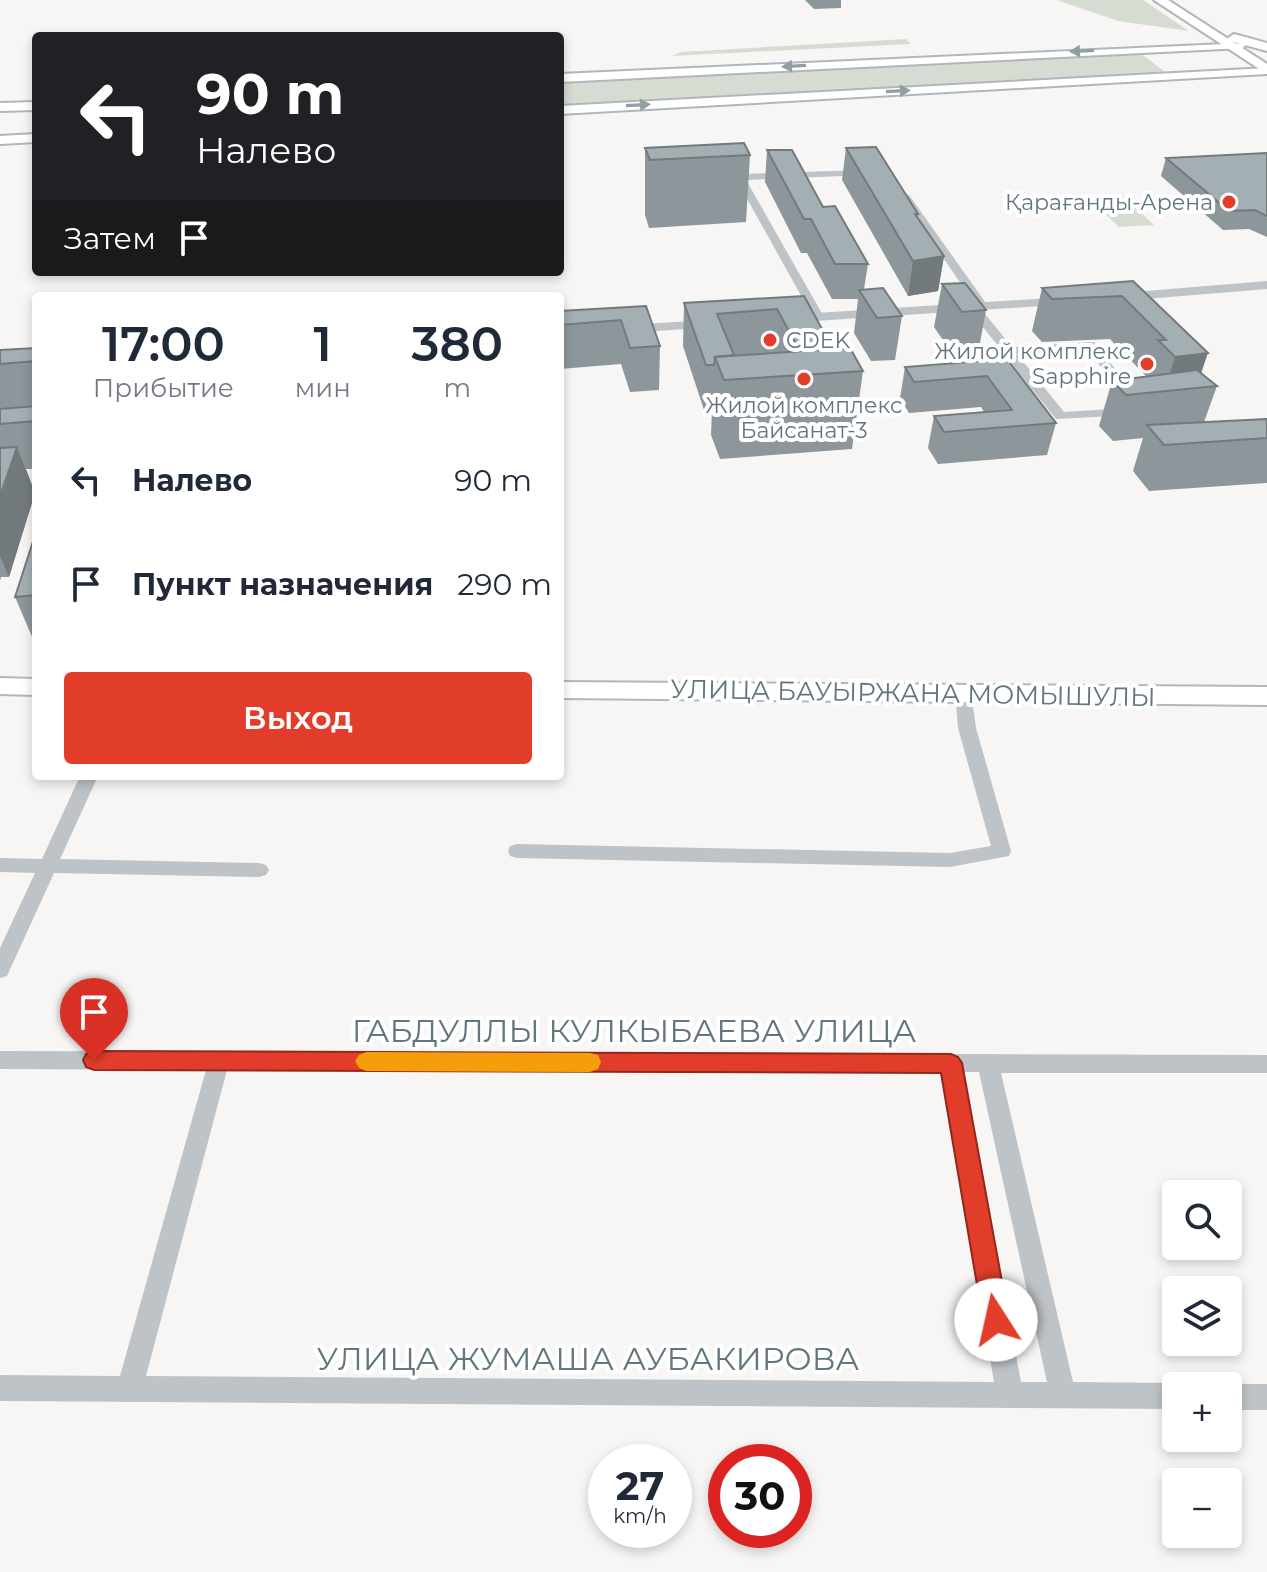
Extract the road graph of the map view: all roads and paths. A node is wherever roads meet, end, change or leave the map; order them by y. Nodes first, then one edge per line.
1 (1160, 0) edge
2 (1174, 0) edge
3 (1192, 21) junction
4 (1140, 48) junction
5 (1255, 55) edge
6 (1205, 75) junction
7 (1175, 76) junction
8 (564, 78) edge
9 (1267, 82) edge
10 (32, 106) edge
11 (0, 107) edge
12 (564, 110) edge
13 (32, 138) edge
14 (0, 140) edge
15 (873, 173) edge
16 (896, 183) edge
17 (1267, 285) edge
18 (1104, 298) edge
19 (1075, 300) edge
20 (977, 306) junction
21 (818, 317) junction
22 (764, 320) edge
23 (732, 322) edge
24 (605, 330) edge
25 (1011, 351) junction
26 (0, 686) edge
27 (32, 687) edge
28 (564, 690) edge
29 (963, 692) junction
30 (1267, 696) edge
31 (87, 780) edge
32 (517, 851) dead end
33 (49, 864) junction
34 (0, 865) edge
35 (259, 870) dead end
36 (0, 970) edge
37 (0, 1060) edge
38 (219, 1061) junction
39 (951, 1063) junction
40 (988, 1064) junction
41 (1267, 1064) edge
42 (0, 1388) edge
43 (129, 1389) junction
44 (1010, 1395) junction
45 (1063, 1396) junction
46 (1162, 1396) edge
47 (1242, 1397) edge
48 (1267, 1397) edge

1 - 3 highway
2 - 5 highway
3 - 4 main road
3 - 5 highway
4 - 5 main road
4 - 7 main road
4 -> 8 main road
5 - 6 main road
6 - 7 main road
6 - 9 main road
12 -> 7 main road
10 - 11 main road
13 - 14 main road
15 - 21 street
16 - 20 street
17 - 18 street
19 - 20 street
20 - 21 street
20 - 25 street
21 - 22 street
23 - 24 street
25 - 25 street
26 - 27 main road
28 - 29 main road, УЛИЦА БАУЫРЖАНА МОМЫШУЛЫ
29 - 30 main road, УЛИЦА БАУЫРЖАНА МОМЫШУЛЫ
29 - 32 street
31 - 33 street
33 - 34 street
33 - 35 street
33 - 36 street
37 - 38 street, ГАБДУЛЛЫ КУЛКЫБАЕВА УЛИЦА
38 - 39 street, ГАБДУЛЛЫ КУЛКЫБАЕВА УЛИЦА
38 - 43 street
39 - 40 street, ГАБДУЛЛЫ КУЛКЫБАЕВА УЛИЦА
39 - 44 street
40 - 41 street, ГАБДУЛЛЫ КУЛКЫБАЕВА УЛИЦА
40 - 45 street
42 - 43 street, УЛИЦА ЖУМАША АУБАКИРОВА
43 - 44 street, УЛИЦА ЖУМАША АУБАКИРОВА
44 - 45 street, УЛИЦА ЖУМАША АУБАКИРОВА
45 - 46 street, УЛИЦА ЖУМАША АУБАКИРОВА
47 - 48 street

